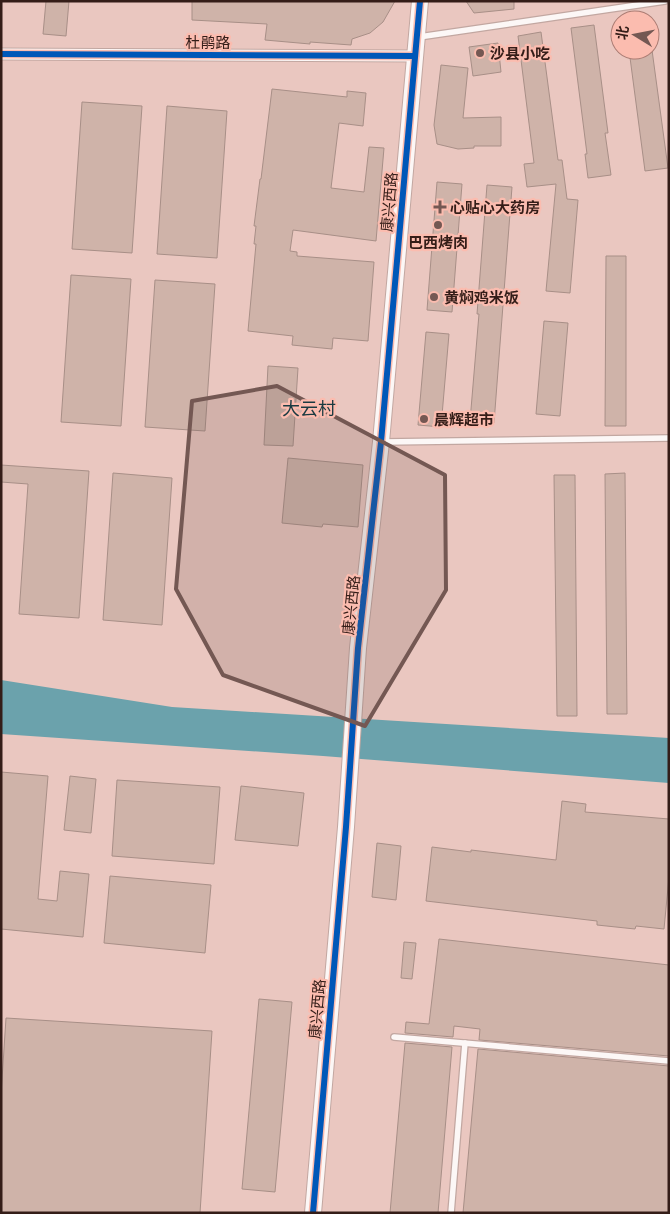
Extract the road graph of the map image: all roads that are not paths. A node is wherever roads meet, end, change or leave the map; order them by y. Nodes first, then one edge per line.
1 (420, 1) edge
2 (665, 1) edge
3 (417, 37) junction
4 (1, 54) edge
5 (415, 56) junction
6 (669, 438) edge
7 (381, 442) junction
8 (394, 1037) dead end
9 (465, 1043) junction
10 (669, 1061) edge
11 (313, 1213) edge
12 (450, 1213) edge

1 - 3 street, 康兴西路
2 - 3 lane
3 - 5 street, 康兴西路
4 - 5 street, 杜鹃路
5 - 7 street, 康兴西路
6 - 7 lane
7 - 11 street, 康兴西路
8 - 9 lane
9 - 10 lane
9 - 12 lane

